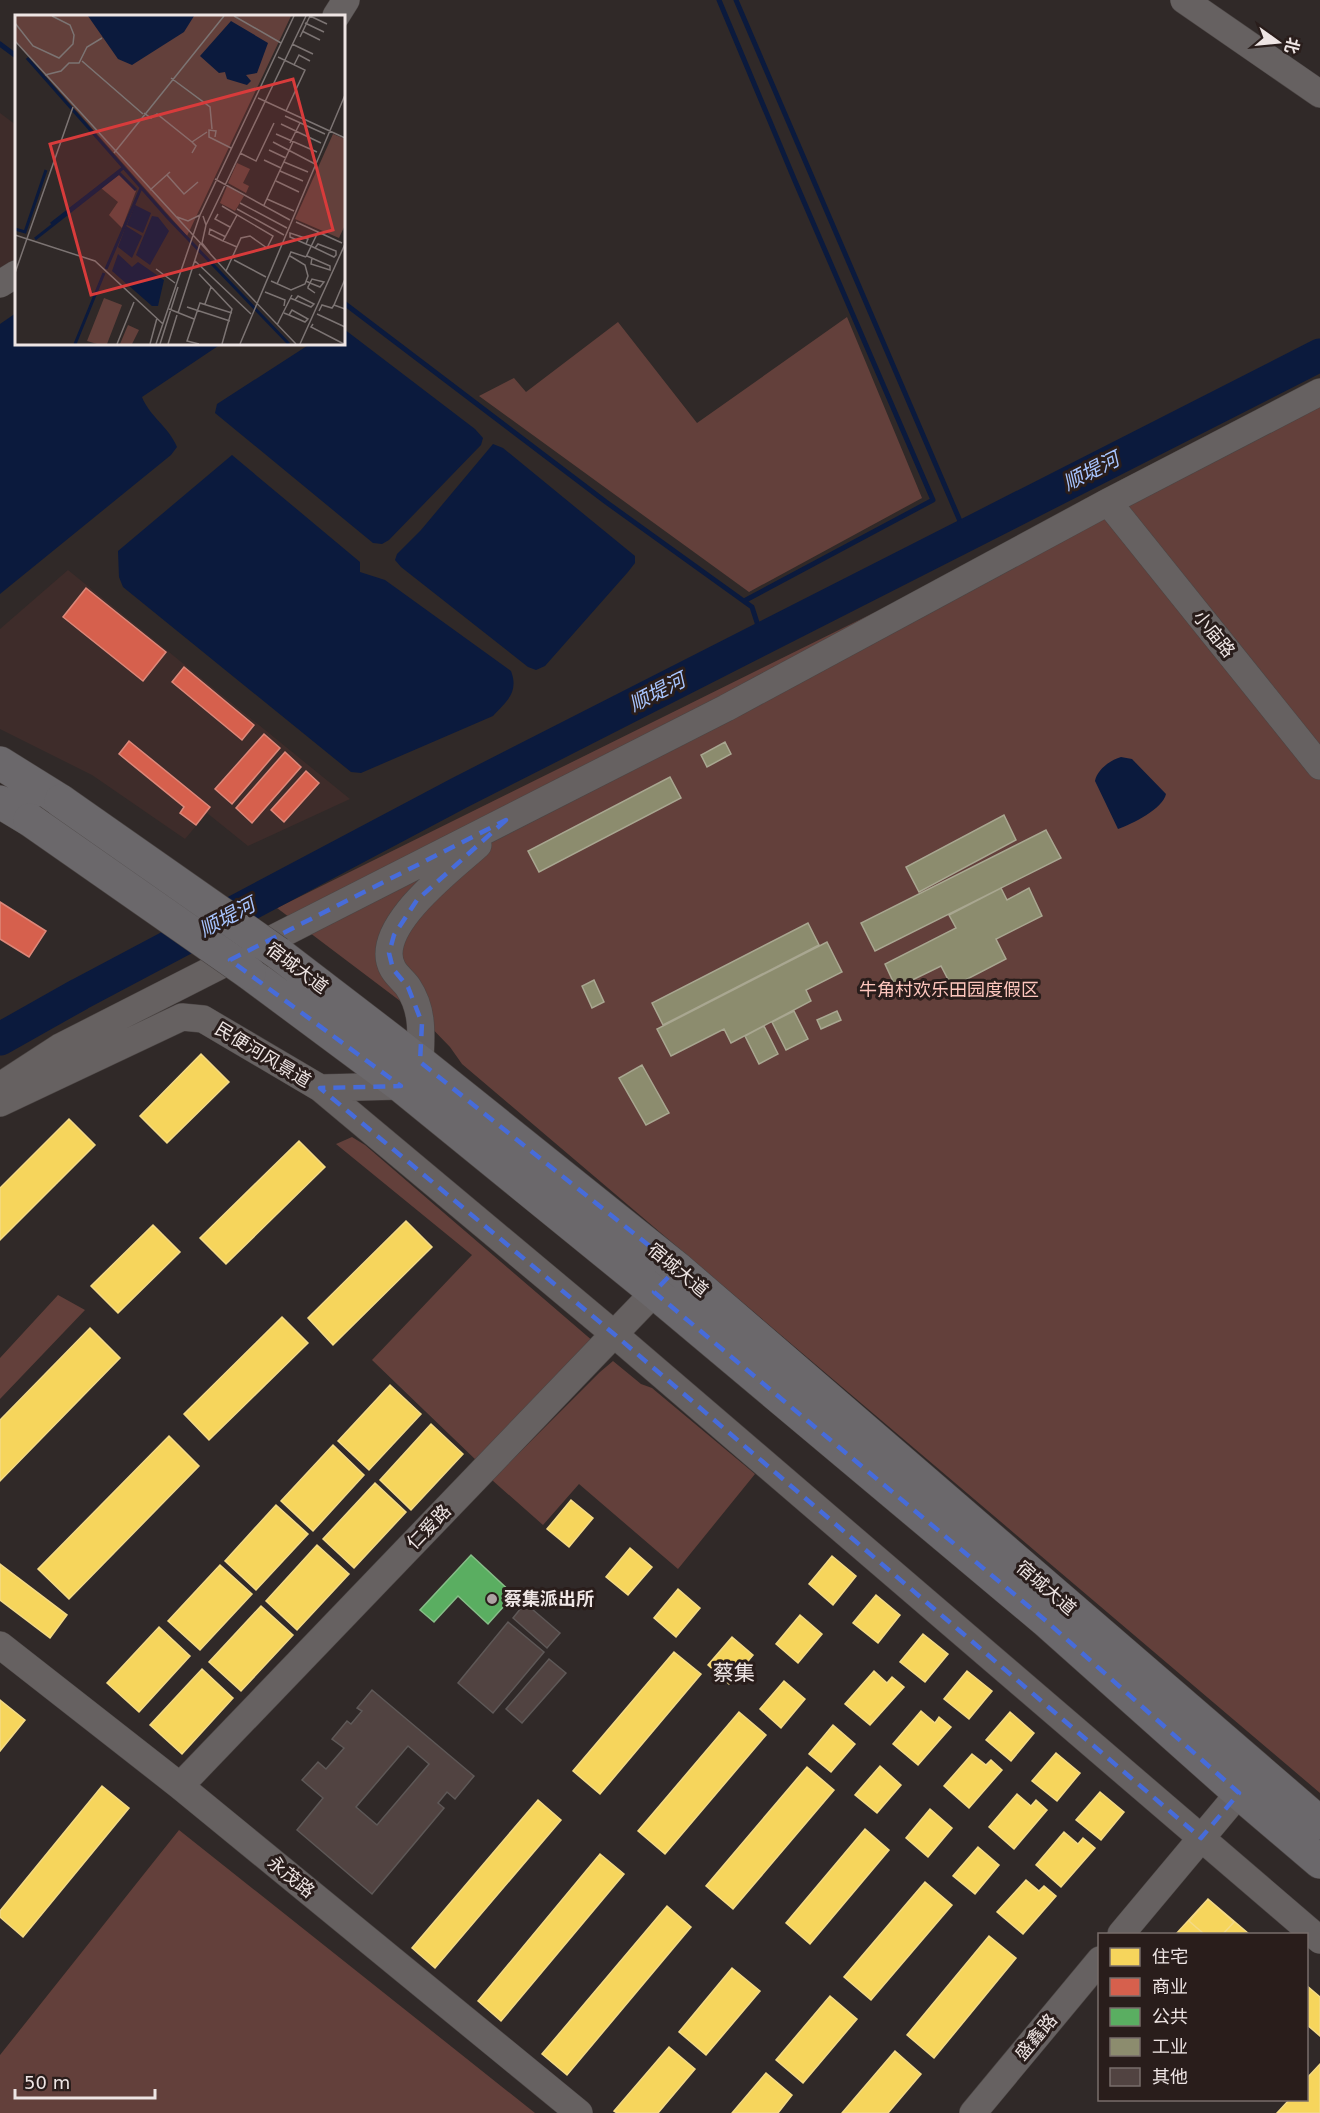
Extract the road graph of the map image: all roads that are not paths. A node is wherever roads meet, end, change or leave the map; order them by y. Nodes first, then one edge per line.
1 (346, 0) edge
2 (1184, 0) edge
3 (337, 15) edge
4 (1320, 94) edge
5 (15, 275) edge
6 (0, 284) edge
7 (1320, 392) edge
8 (1108, 502) junction
9 (0, 763) edge
10 (1320, 766) edge
11 (0, 802) edge
12 (506, 820) junction
13 (410, 1074) junction
14 (0, 1086) edge
15 (320, 1088) junction
16 (0, 1103) edge
17 (677, 1268) junction
18 (654, 1292) junction
19 (614, 1334) junction
20 (0, 1645) edge
21 (180, 1786) junction
22 (1239, 1793) junction
23 (1320, 1823) edge
24 (1201, 1838) junction
25 (1320, 1862) edge
26 (1123, 1933) edge
27 (1320, 1940) edge
28 (1098, 1962) edge
29 (579, 2113) edge
30 (973, 2113) edge

1 - 3 street
2 - 4 street
5 - 6 street
7 - 8 street
8 - 10 street, 小庙路
8 - 12 street
9 - 13 main road, 宿城大道, bridge
11 - 13 main road, 宿城大道, bridge
12 - 13 street
12 - 14 street
13 - 15 street, 民便河风景道
13 - 17 main road, 宿城大道
13 - 18 main road, 宿城大道
15 - 16 street, 民便河风景道
15 - 19 street
17 - 18 street, 仁爱路
17 - 23 main road, 宿城大道
18 - 19 street, 仁爱路
18 - 22 main road, 宿城大道
19 - 21 street, 仁爱路
19 - 24 street
20 - 21 street, 永茂路
21 - 29 street, 永茂路
22 - 24 street
22 - 25 main road, 宿城大道
24 - 26 street
24 - 27 street
28 - 30 street, 盛鑫路

